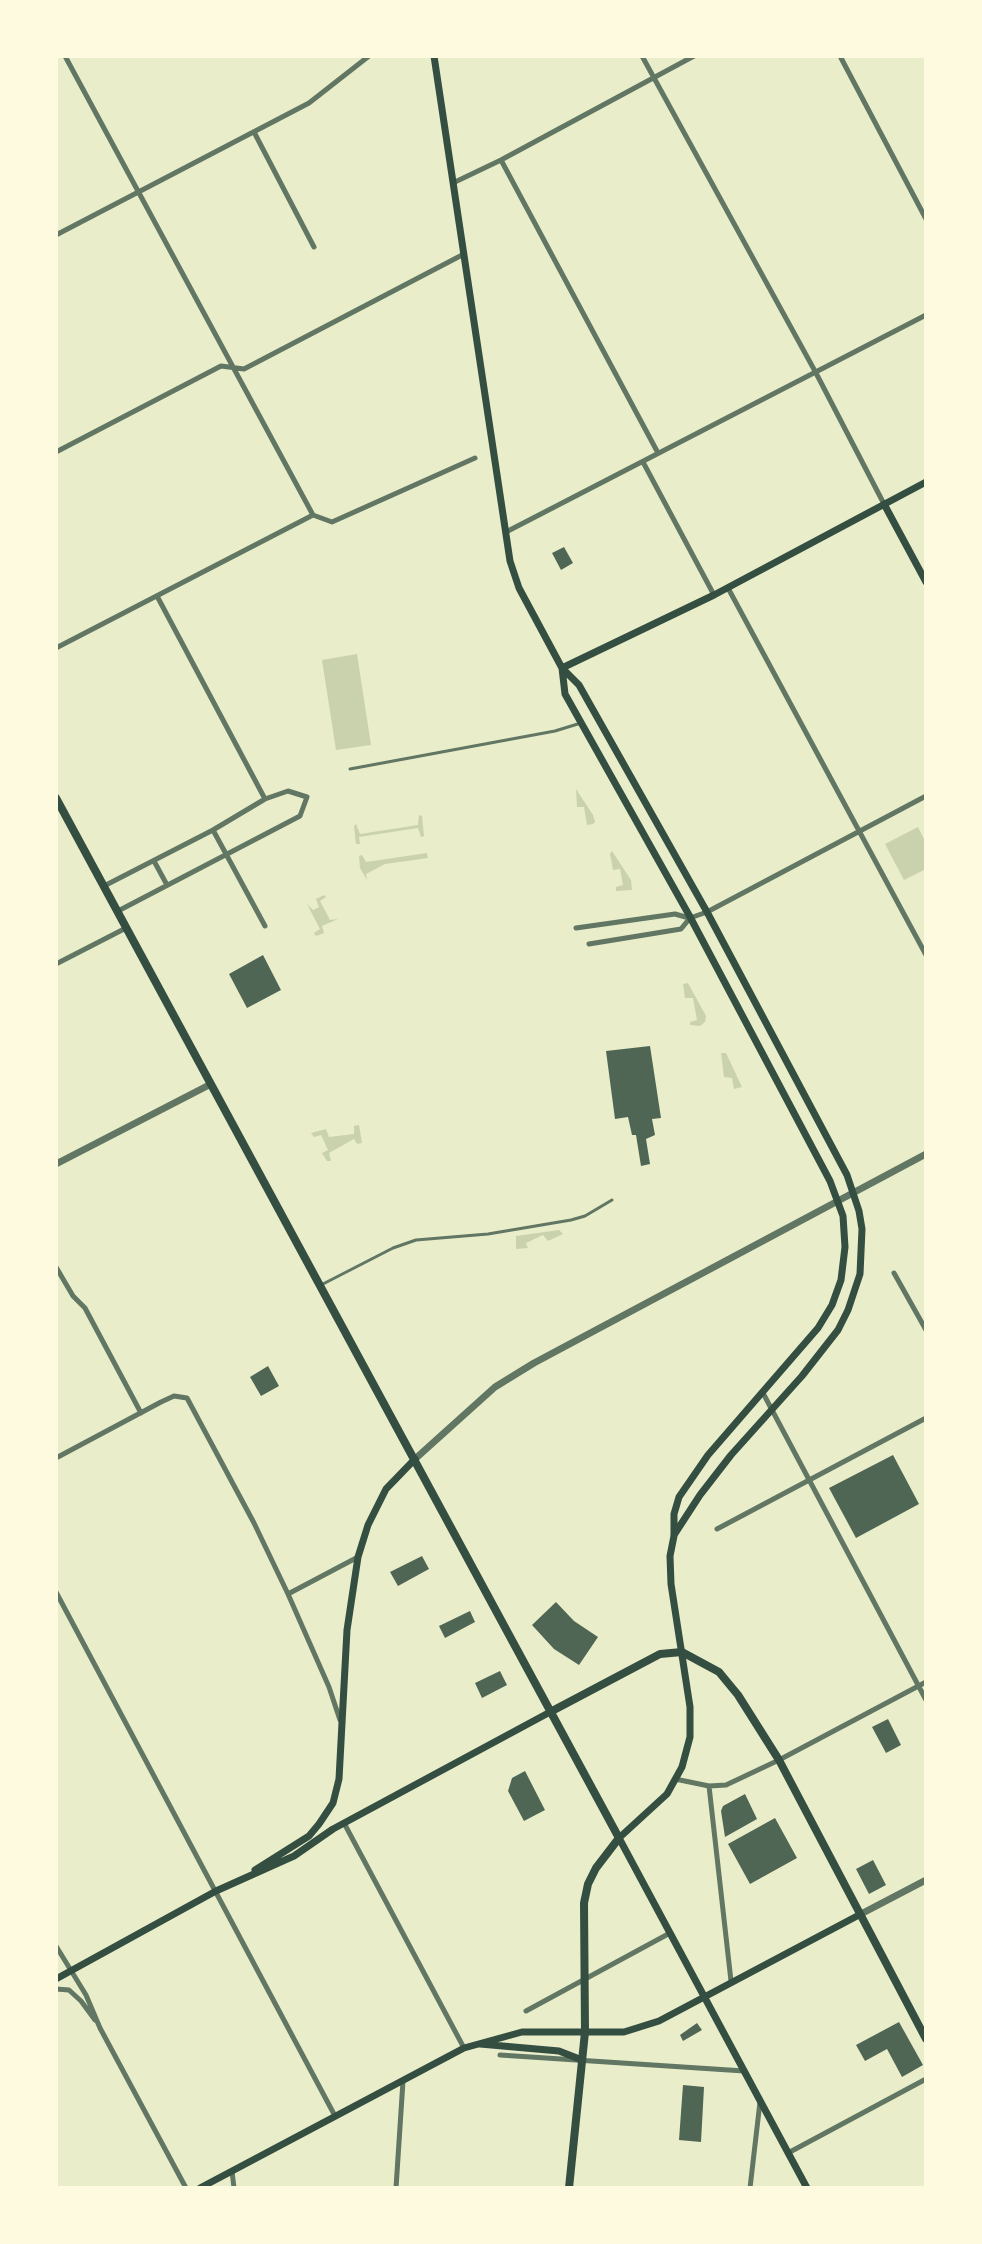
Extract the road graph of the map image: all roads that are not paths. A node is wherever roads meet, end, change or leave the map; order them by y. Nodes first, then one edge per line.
1 (65, 56) edge
2 (369, 56) edge
3 (434, 56) edge
4 (642, 56) edge
5 (694, 56) edge
6 (840, 56) edge
7 (654, 77) junction
8 (254, 132) junction
9 (501, 160) junction
10 (455, 182) junction
11 (137, 192) junction
12 (926, 219) edge
13 (56, 235) edge
14 (314, 247) dead end
15 (464, 254) junction
16 (926, 315) edge
17 (233, 367) junction
18 (816, 373) junction
19 (56, 452) edge
20 (658, 453) junction
21 (475, 458) dead end
22 (643, 462) junction
23 (926, 482) edge
24 (884, 504) junction
25 (313, 515) junction
26 (506, 532) junction
27 (926, 582) edge
28 (728, 588) junction
29 (714, 595) junction
30 (157, 596) junction
31 (56, 648) edge
32 (562, 668) junction
33 (581, 723) junction
34 (350, 769) dead end
35 (926, 796) edge
36 (56, 798) edge
37 (265, 799) junction
38 (213, 830) junction
39 (858, 831) junction
40 (226, 855) junction
41 (154, 861) junction
42 (167, 885) junction
43 (104, 886) junction
44 (118, 911) junction
45 (707, 912) junction
46 (690, 918) junction
47 (265, 926) dead end
48 (126, 927) junction
49 (576, 928) dead end
50 (589, 944) dead end
51 (926, 955) edge
52 (56, 964) edge
53 (211, 1084) junction
54 (926, 1154) edge
55 (56, 1164) edge
56 (854, 1192) junction
57 (612, 1200) dead end
58 (839, 1200) junction
59 (56, 1267) edge
60 (894, 1273) dead end
61 (321, 1285) junction
62 (926, 1330) edge
63 (763, 1393) junction
64 (772, 1410) junction
65 (141, 1413) junction
66 (926, 1418) edge
67 (56, 1458) edge
68 (415, 1459) junction
69 (810, 1480) junction
70 (717, 1529) dead end
71 (674, 1536) junction
72 (358, 1557) junction
73 (56, 1592) edge
74 (288, 1594) junction
75 (682, 1652) junction
76 (926, 1682) edge
77 (919, 1686) junction
78 (926, 1700) edge
79 (552, 1711) junction
80 (341, 1725) junction
81 (779, 1760) junction
82 (675, 1779) junction
83 (709, 1786) junction
84 (344, 1823) junction
85 (619, 1838) junction
86 (926, 1880) edge
87 (233, 1884) junction
88 (216, 1891) junction
89 (859, 1915) junction
90 (670, 1933) junction
91 (56, 1946) edge
92 (70, 1972) junction
93 (56, 1979) edge
94 (586, 1979) junction
95 (731, 1981) junction
96 (56, 1989) edge
97 (704, 1996) junction
98 (526, 2011) dead end
99 (100, 2028) junction
100 (585, 2032) junction
101 (926, 2039) edge
102 (474, 2043) junction
103 (464, 2048) junction
104 (500, 2055) dead end
105 (582, 2060) junction
106 (744, 2071) junction
107 (403, 2079) junction
108 (926, 2079) edge
109 (760, 2101) junction
110 (335, 2116) junction
111 (788, 2153) junction
112 (232, 2171) junction
113 (186, 2188) edge
114 (200, 2188) edge
115 (234, 2188) edge
116 (396, 2188) edge
117 (569, 2188) edge
118 (750, 2188) edge
119 (807, 2188) edge

1 - 11 street
2 - 8 street
3 - 10 main road
4 - 7 street
5 - 7 street
6 - 12 street
7 - 9 street
7 - 18 street
8 - 11 street
8 - 14 street
9 - 10 street
9 - 20 street
10 - 15 main road
11 - 13 street
11 - 17 street
15 - 17 street
15 - 26 main road
16 - 18 street
17 - 19 street
17 - 25 street
18 - 20 street
18 - 24 street
20 - 22 street
21 - 25 street
22 - 26 street
22 - 29 street
23 - 24 main road
24 - 27 main road
24 - 28 main road
25 - 30 street
26 - 32 main road
28 - 29 main road
28 - 39 street
29 - 32 main road
30 - 31 street
30 - 37 street
32 - 33 main road
32 - 45 main road
33 - 34 lane
33 - 46 main road
35 - 39 street
36 - 43 main road
37 - 38 street
37 - 40 street
38 - 40 street
38 - 41 street
39 - 45 street
39 - 51 street
40 - 42 street
40 - 47 street
41 - 42 street
41 - 43 street
42 - 44 street
43 - 44 main road
44 - 48 main road
45 - 46 street
45 - 56 main road
46 - 49 street
46 - 50 street
46 - 58 main road
48 - 52 street
48 - 53 main road
53 - 55 street
53 - 61 main road
54 - 56 street
56 - 58 street
56 - 64 main road
57 - 61 lane
58 - 63 main road
58 - 68 street
59 - 65 street
60 - 62 street
61 - 68 main road
63 - 64 street
63 - 71 main road
64 - 69 street
64 - 71 main road
65 - 67 street
65 - 74 street
66 - 69 street
68 - 72 main road
68 - 79 main road
69 - 70 street
69 - 77 street
71 - 75 main road
72 - 74 street
72 - 80 main road
73 - 88 street
74 - 80 street
75 - 79 main road
75 - 81 main road
75 - 82 main road
76 - 77 street
77 - 78 street
77 - 81 street
79 - 84 main road
79 - 85 main road
80 - 87 main road
81 - 83 street
81 - 89 main road
82 - 83 street
82 - 85 main road
83 - 95 street
84 - 87 main road
84 - 103 street
85 - 90 main road
85 - 94 main road
86 - 89 street
87 - 88 main road
88 - 92 main road
88 - 110 street
89 - 95 main road
89 - 101 main road
90 - 94 street
90 - 97 main road
91 - 92 street
92 - 93 main road
92 - 99 street
94 - 98 street
94 - 100 main road
95 - 97 main road
96 - 99 street
97 - 100 main road
97 - 106 main road
99 - 113 street
100 - 102 main road
100 - 105 main road
102 - 103 main road
102 - 105 main road
103 - 107 main road
104 - 105 street
105 - 106 street
105 - 117 main road
106 - 109 main road
107 - 110 main road
107 - 116 street
108 - 111 street
109 - 111 main road
109 - 118 street
110 - 112 main road
111 - 119 main road
112 - 114 main road
112 - 115 street

